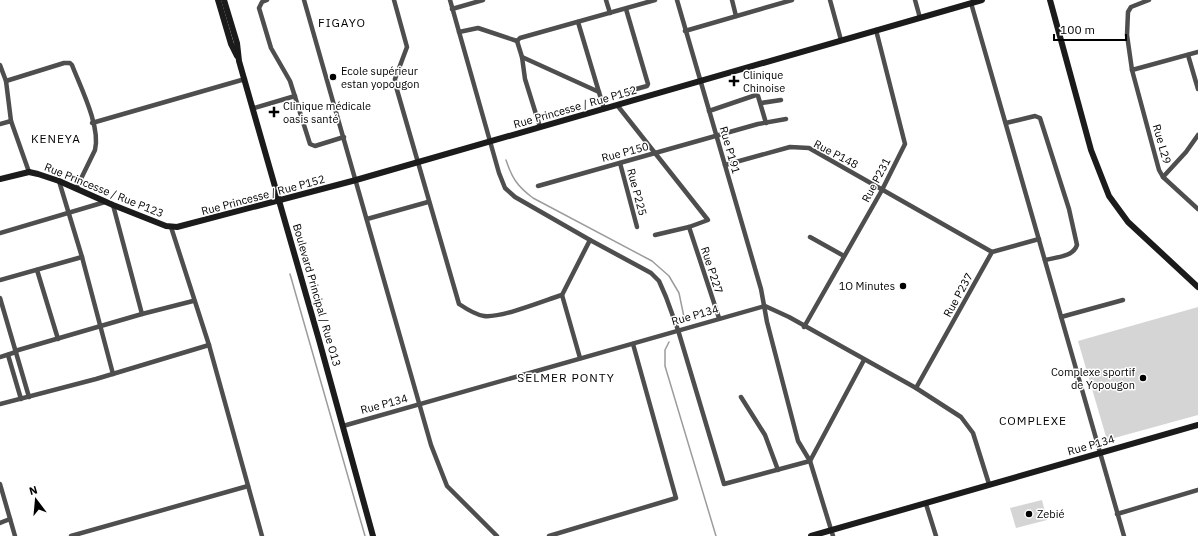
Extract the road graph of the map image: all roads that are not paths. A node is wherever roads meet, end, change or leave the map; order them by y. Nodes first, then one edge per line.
1 (218, 0) edge
2 (224, 0) edge
3 (267, 0) edge
4 (304, 0) edge
5 (394, 0) edge
6 (450, 0) edge
7 (483, 0) edge
8 (606, 0) edge
9 (655, 0) edge
10 (676, 0) edge
11 (732, 0) edge
12 (792, 0) edge
13 (830, 0) edge
14 (915, 0) edge
15 (982, 0) edge
16 (1050, 0) edge
17 (1149, 0) edge
18 (781, 2) edge
19 (971, 3) junction
20 (452, 9) junction
21 (626, 9) junction
22 (610, 13) junction
23 (736, 16) junction
24 (920, 18) junction
25 (578, 22) junction
26 (876, 30) junction
27 (685, 31) junction
28 (459, 32) junction
29 (841, 40) junction
30 (517, 41) junction
31 (1198, 52) edge
32 (1188, 55) junction
33 (522, 57) junction
34 (239, 61) junction
35 (0, 65) edge
36 (1132, 70) junction
37 (245, 79) junction
38 (6, 81) junction
39 (700, 81) junction
40 (1198, 89) edge
41 (629, 91) dead end
42 (599, 92) junction
43 (294, 96) junction
44 (781, 100) dead end
45 (761, 103) junction
46 (617, 105) junction
47 (254, 108) junction
48 (604, 108) junction
49 (709, 111) junction
50 (786, 119) dead end
51 (11, 121) junction
52 (92, 122) junction
53 (766, 123) junction
54 (1006, 123) junction
55 (0, 124) edge
56 (540, 127) junction
57 (1198, 135) edge
58 (717, 136) junction
59 (344, 137) junction
60 (490, 142) junction
61 (655, 154) junction
62 (417, 163) junction
63 (620, 163) junction
64 (726, 165) junction
65 (29, 172) junction
66 (1163, 177) junction
67 (0, 179) edge
68 (356, 180) junction
69 (59, 181) junction
70 (538, 186) dead end
71 (76, 189) junction
72 (882, 190) junction
73 (280, 200) junction
74 (105, 202) junction
75 (428, 202) junction
76 (113, 205) junction
77 (1198, 209) edge
78 (68, 213) junction
79 (367, 219) junction
80 (171, 227) junction
81 (637, 227) dead end
82 (689, 227) junction
83 (0, 233) edge
84 (655, 234) dead end
85 (810, 237) dead end
86 (1038, 239) junction
87 (590, 240) junction
88 (992, 252) junction
89 (844, 256) junction
90 (82, 257) junction
91 (1045, 260) junction
92 (37, 270) junction
93 (0, 280) edge
94 (1198, 287) edge
95 (562, 295) junction
96 (0, 298) edge
97 (1122, 300) dead end
98 (193, 301) junction
99 (765, 306) junction
100 (142, 314) junction
101 (6, 316) junction
102 (0, 317) edge
103 (1061, 317) junction
104 (719, 318) junction
105 (100, 326) junction
106 (804, 327) junction
107 (678, 330) junction
108 (58, 339) junction
109 (633, 344) junction
110 (208, 345) junction
111 (15, 352) junction
112 (8, 355) junction
113 (0, 357) edge
114 (580, 358) junction
115 (864, 360) junction
116 (113, 374) junction
117 (916, 388) junction
118 (29, 397) junction
119 (742, 397) dead end
120 (20, 399) junction
121 (0, 404) edge
122 (420, 405) junction
123 (1198, 425) edge
124 (343, 426) junction
125 (1100, 452) junction
126 (810, 461) junction
127 (778, 470) junction
128 (0, 484) edge
129 (989, 484) junction
130 (248, 486) junction
131 (1, 490) edge
132 (1198, 490) edge
133 (926, 504) junction
134 (1117, 514) junction
135 (10, 519) junction
136 (0, 523) edge
137 (832, 533) edge
138 (15, 536) edge
139 (71, 536) edge
140 (262, 536) edge
141 (373, 536) edge
142 (497, 536) edge
143 (549, 536) edge
144 (811, 536) edge
145 (936, 536) edge
146 (1124, 536) edge

1 - 34 street, Boulevard Principal / Rue O13
2 - 34 street, Boulevard Principal / Rue O13
3 - 43 street
4 - 59 street
5 - 62 street
6 - 20 street
7 - 20 street
8 - 22 street
9 - 21 street
10 - 27 street, Rue P191
11 - 23 street
12 - 18 street
13 - 29 street
14 - 24 street
15 - 19 street, Rue Princesse / Rue P152
16 - 94 street
17 - 36 street, Rue L29
18 - 23 street
19 - 24 street, Rue Princesse / Rue P152
19 - 54 street
20 - 28 street
21 - 22 street
21 - 41 street
22 - 25 street
23 - 27 street
24 - 26 street, Rue Princesse / Rue P152
25 - 30 street
25 - 42 street
26 - 29 street, Rue Princesse / Rue P152
26 - 72 street, Rue P231
27 - 39 street, Rue P191
28 - 30 street
28 - 60 street
29 - 39 street, Rue Princesse / Rue P152
30 - 33 street
31 - 32 street
32 - 36 street
32 - 40 street
33 - 42 street
33 - 56 street
34 - 37 street, Boulevard Principal / Rue O13
35 - 38 street
36 - 66 street, Rue L29
37 - 47 street, Boulevard Principal / Rue O13
37 - 52 street
38 - 51 street
38 - 52 street
39 - 46 street, Rue Princesse / Rue P152
39 - 49 street, Rue P191
42 - 48 street
43 - 47 street
43 - 59 street
44 - 45 street
45 - 49 street
45 - 53 street
46 - 48 street, Rue Princesse / Rue P152
46 - 61 street
47 - 73 street, Boulevard Principal / Rue O13
48 - 56 street, Rue Princesse / Rue P152
49 - 58 street, Rue P191
50 - 53 street, Rue P150
51 - 55 street
51 - 65 street
52 - 71 street
53 - 58 street, Rue P150
54 - 86 street
54 - 91 street
56 - 60 street, Rue Princesse / Rue P152
57 - 66 street
58 - 61 street, Rue P150
58 - 64 street, Rue P191
59 - 68 street
60 - 62 street, Rue Princesse / Rue P152
60 - 87 street
61 - 63 street, Rue P150
61 - 82 street
62 - 68 street, Rue Princesse / Rue P152
62 - 75 street
63 - 70 street, Rue P150
63 - 81 street, Rue P225
64 - 72 street, Rue P148
64 - 99 street, Rue P191
65 - 67 street
65 - 69 street, Rue Princesse / Rue P123
66 - 77 street, Rue L29
68 - 73 street, Rue Princesse / Rue P152
68 - 79 street
69 - 71 street, Rue Princesse / Rue P123
69 - 78 street
71 - 74 street, Rue Princesse / Rue P123
72 - 88 street, Rue P148
72 - 89 street, Rue P231
73 - 80 street, Rue Princesse / Rue P152
73 - 124 street, Boulevard Principal / Rue O13
74 - 76 street, Rue Princesse / Rue P123
74 - 78 street
75 - 79 street
75 - 95 street
76 - 80 street, Rue Princesse / Rue P123
76 - 100 street
78 - 83 street
78 - 90 street
79 - 122 street
80 - 98 street
82 - 84 street
82 - 104 street, Rue P227
85 - 89 street
86 - 88 street
86 - 91 street
87 - 95 street
87 - 107 street
88 - 117 street, Rue P237
89 - 106 street, Rue P231
90 - 92 street
90 - 105 street
91 - 103 street
92 - 93 street
92 - 108 street
95 - 114 street
96 - 101 street
97 - 103 street
98 - 100 street
98 - 110 street
99 - 104 street, Rue P134
99 - 106 street
99 - 126 street, Rue P191
100 - 105 street
101 - 102 street
101 - 111 street
103 - 125 street
104 - 107 street, Rue P134
105 - 108 street
105 - 116 street
106 - 115 street
107 - 109 street, Rue P134
107 - 127 street
108 - 111 street
109 - 114 street, Rue P134
109 - 143 street
110 - 116 street
110 - 130 street
111 - 112 street
111 - 118 street
112 - 113 street
112 - 120 street
114 - 122 street, Rue P134
115 - 117 street
115 - 126 street
116 - 118 street
117 - 129 street
118 - 120 street
119 - 127 street
120 - 121 street
122 - 124 street, Rue P134
122 - 142 street
123 - 125 street, Rue P134
124 - 141 street, Boulevard Principal / Rue O13
125 - 129 street, Rue P134
125 - 134 street
126 - 127 street
126 - 137 street, Rue P191
128 - 131 street
129 - 133 street, Rue P134
130 - 139 street
130 - 140 street
131 - 135 street
132 - 134 street
133 - 137 street, Rue P134
133 - 145 street
134 - 146 street
135 - 136 street
135 - 138 street
137 - 144 street, Rue P134

